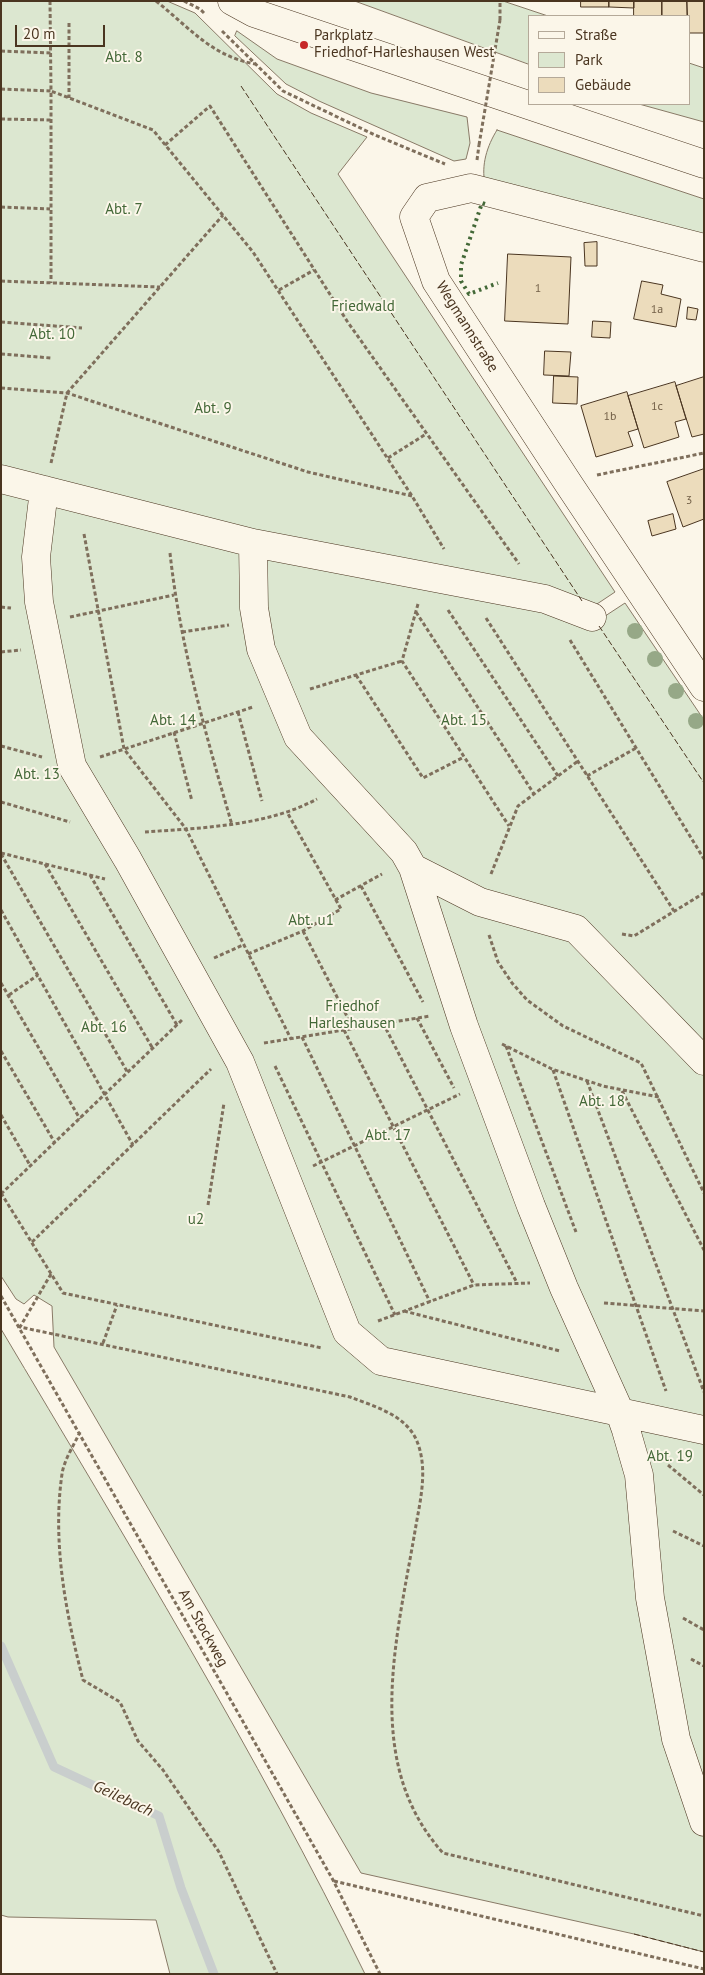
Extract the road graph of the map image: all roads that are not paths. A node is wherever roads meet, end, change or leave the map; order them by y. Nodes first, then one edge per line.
1 (232, 1) edge
2 (528, 105) edge
3 (529, 105) edge
4 (704, 164) edge
5 (704, 248) edge
6 (1, 479) edge
7 (44, 490) junction
8 (253, 543) junction
9 (592, 617) dead end
10 (704, 687) edge
11 (413, 868) junction
12 (704, 1061) edge
13 (619, 1410) junction
14 (704, 1430) edge
15 (704, 1822) edge

1 - 2 street
3 - 4 street
5 - 10 street, Wegmannstraße
6 - 7 street
7 - 8 street
7 - 13 street
8 - 9 street
8 - 11 street
11 - 12 street
11 - 13 street
13 - 14 street
13 - 15 street

